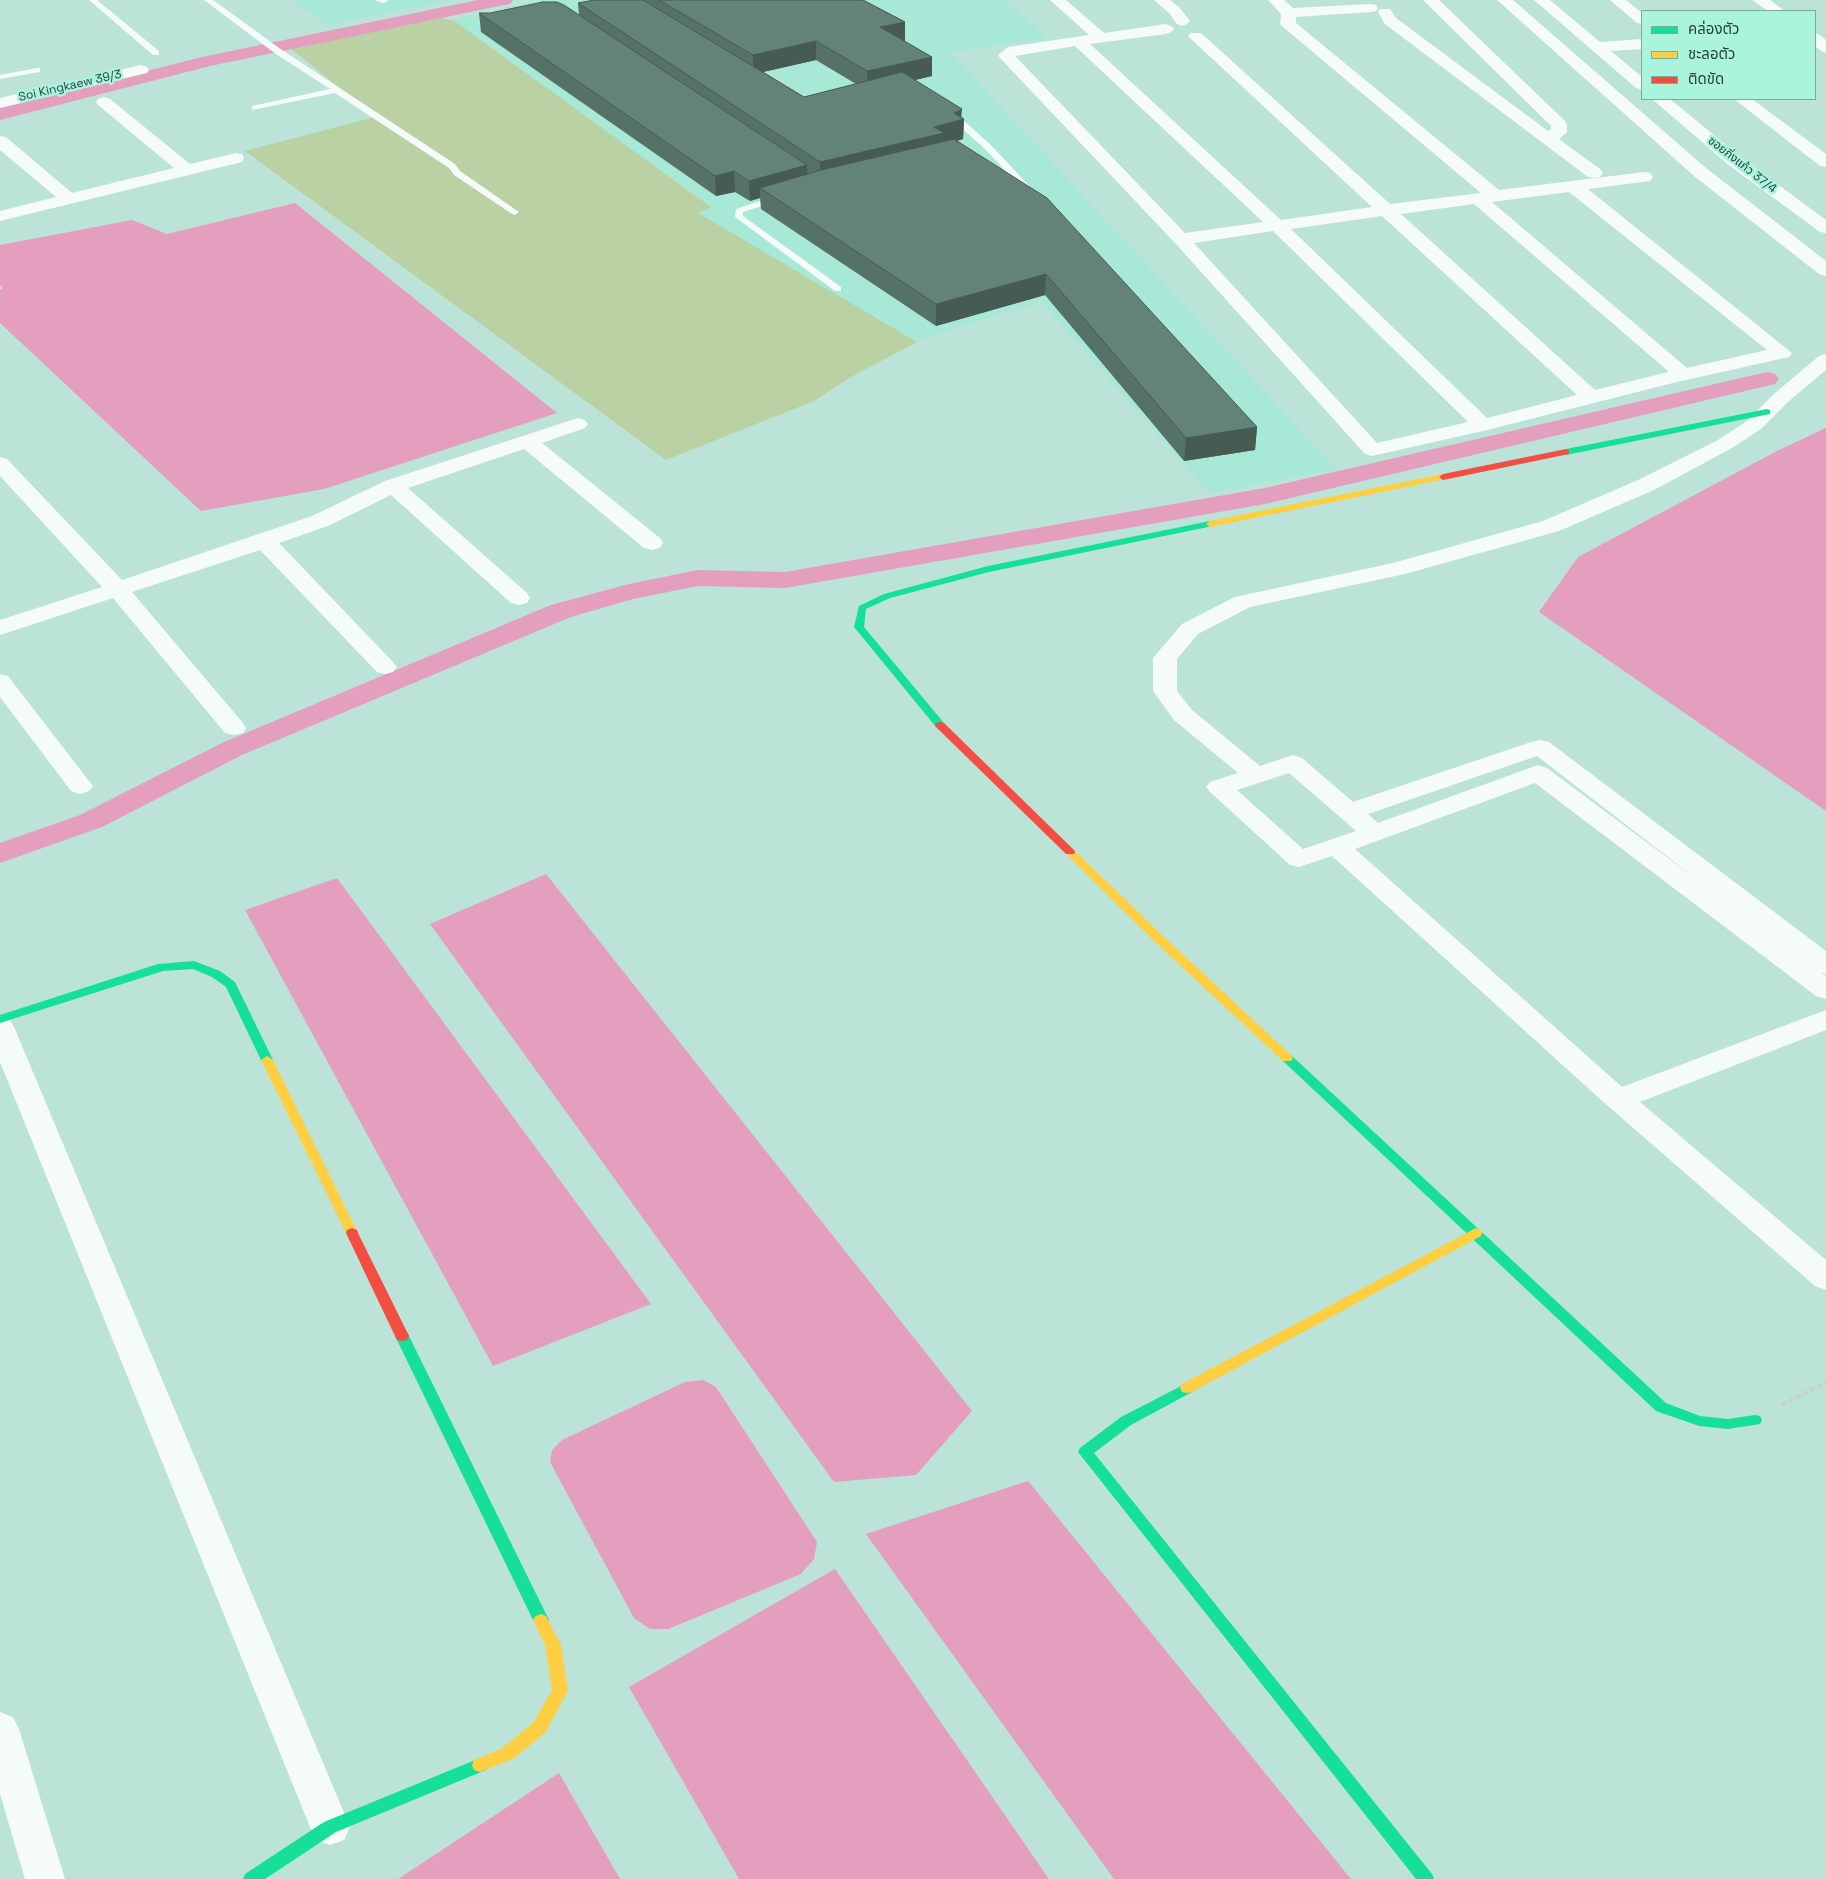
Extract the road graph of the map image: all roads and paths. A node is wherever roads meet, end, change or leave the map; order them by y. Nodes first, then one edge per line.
1 (92, 0) edge
2 (208, 0) edge
3 (1057, 0) edge
4 (1161, 0) edge
5 (1275, 0) edge
6 (1430, 0) edge
7 (1504, 0) edge
8 (1541, 0) edge
9 (1617, 0) edge
10 (1758, 0) edge
11 (1378, 5) edge
12 (1776, 10) edge
13 (1289, 13) junction
14 (1641, 19) edge
15 (1182, 21) junction
16 (1166, 29) junction
17 (1203, 29) junction
18 (1100, 37) junction
19 (1816, 39) edge
20 (1077, 40) junction
21 (1641, 44) edge
22 (1597, 47) junction
23 (1826, 48) edge
24 (156, 52) dead end
25 (37, 70) dead end
26 (141, 70) dead end
27 (0, 77) edge
28 (1641, 83) edge
29 (336, 90) junction
30 (1661, 100) edge
31 (1743, 100) edge
32 (104, 102) dead end
33 (0, 103) edge
34 (255, 108) dead end
35 (946, 109) edge
36 (1547, 138) junction
37 (0, 141) edge
38 (236, 158) dead end
39 (1826, 162) edge
40 (187, 170) junction
41 (1594, 173) dead end
42 (1644, 177) dead end
43 (1574, 186) junction
44 (785, 197) edge
45 (1035, 197) edge
46 (1486, 197) junction
47 (69, 198) junction
48 (1387, 210) junction
49 (515, 212) dead end
50 (0, 216) edge
51 (1278, 226) junction
52 (1826, 228) edge
53 (1181, 239) junction
54 (1826, 270) edge
55 (838, 289) dead end
56 (1826, 360) edge
57 (1676, 376) junction
58 (1592, 398) junction
59 (1767, 412) junction
60 (578, 424) dead end
61 (1483, 425) junction
62 (527, 441) junction
63 (0, 463) edge
64 (393, 486) junction
65 (264, 541) junction
66 (652, 543) dead end
67 (117, 589) junction
68 (519, 598) dead end
69 (0, 628) edge
70 (384, 667) dead end
71 (0, 682) edge
72 (234, 728) dead end
73 (1256, 775) junction
74 (1577, 776) junction
75 (1550, 782) junction
76 (80, 786) dead end
77 (1349, 812) junction
78 (1375, 833) junction
79 (1336, 846) junction
80 (1826, 965) edge
81 (1826, 990) edge
82 (0, 1019) edge
83 (1826, 1019) edge
84 (0, 1027) edge
85 (1619, 1099) junction
86 (1476, 1233) junction
87 (1826, 1278) edge
88 (1826, 1382) edge
89 (1754, 1420) joint
90 (0, 1729) edge
91 (330, 1827) junction
92 (45, 1879) edge
93 (251, 1879) edge
94 (1426, 1879) edge

1 - 24 lane
2 - 29 lane
3 - 18 street
4 - 15 street
5 - 13 street
6 - 36 street
7 - 54 street
8 - 22 street
9 - 14 street
10 - 12 street
11 - 13 street
11 - 36 street
13 - 46 street
15 - 16 street
15 - 17 street
16 - 17 street
16 - 18 street
17 - 48 street
18 - 20 street
19 - 23 street
20 - 51 street
20 - 53 street
21 - 22 street
22 - 28 street
25 - 27 lane
26 - 33 street, Soi Kingkaew 39/3
29 - 34 lane
29 - 49 lane
30 - 52 street, ซอยกิ่งแก้ว 37/4
31 - 39 street
32 - 40 street
35 - 45 lane
36 - 41 street
37 - 47 street
38 - 40 street
40 - 47 street
42 - 43 street
43 - 46 street
43 - 57 street
44 - 55 lane
46 - 48 street
46 - 57 street
47 - 50 street
48 - 51 street
48 - 58 street
51 - 53 street
51 - 61 street
53 - 61 street
56 - 59 street
57 - 58 street
58 - 61 street
59 - 73 street
59 - 86 street
60 - 62 street
62 - 64 street
62 - 66 street
63 - 67 street
64 - 65 street
64 - 68 street
65 - 67 street
65 - 70 street
67 - 69 street
67 - 72 street
71 - 76 street
73 - 77 street
73 - 79 street
74 - 75 street
74 - 77 street
74 - 80 street
75 - 78 street
75 - 81 street
77 - 78 street
78 - 79 street
79 - 85 street
82 - 91 street
83 - 85 street
84 - 91 street
85 - 87 street
86 - 89 street
86 - 94 street
88 - 89 path
90 - 92 street
91 - 93 street

